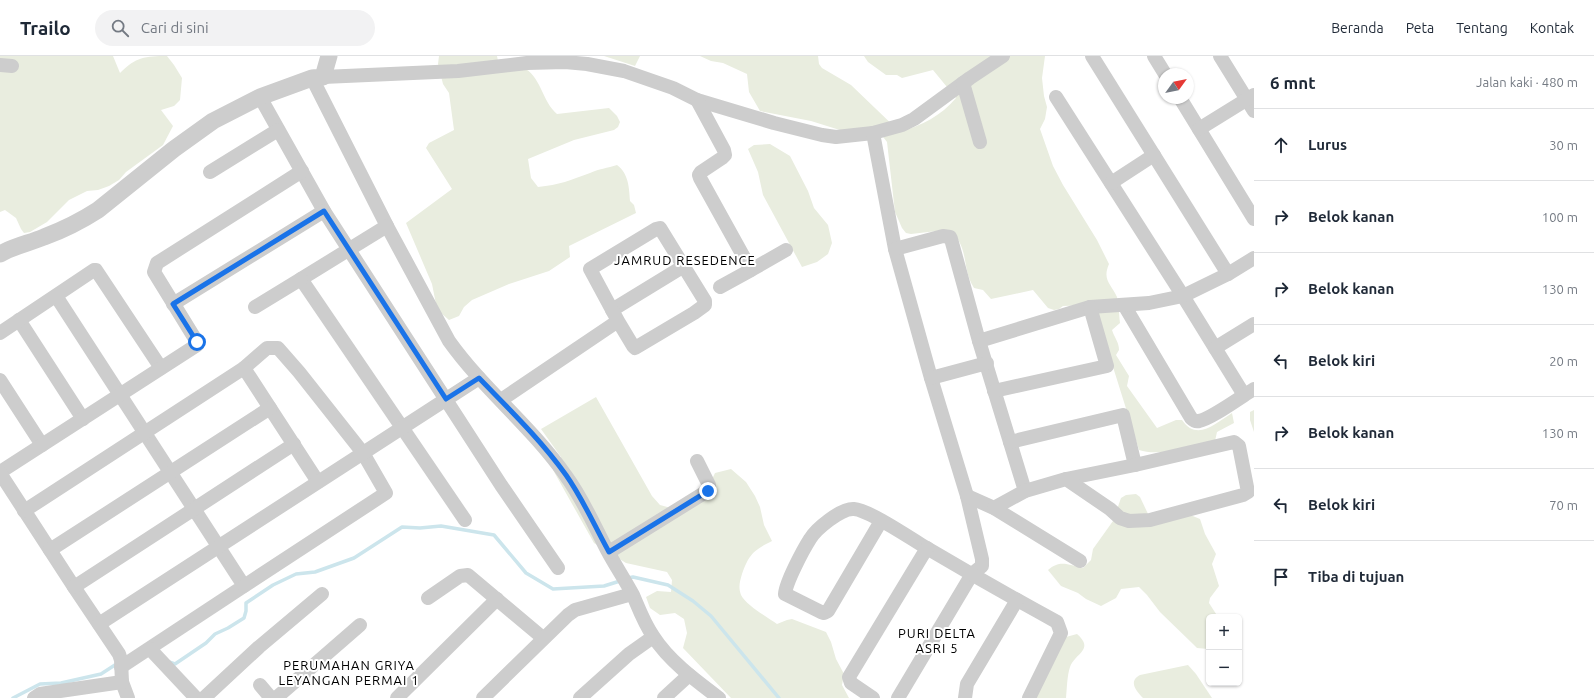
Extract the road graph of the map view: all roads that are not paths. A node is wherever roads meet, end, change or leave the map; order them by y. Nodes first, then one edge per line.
1 (329, 56) edge
2 (1003, 56) edge
3 (1154, 56) edge
4 (1220, 56) edge
5 (1098, 58) edge
6 (1161, 68) edge
7 (318, 78) junction
8 (963, 83) junction
9 (260, 97) junction
10 (1056, 97) dead end
11 (697, 100) junction
12 (1252, 102) edge
13 (1183, 104) edge
14 (1198, 129) junction
15 (278, 130) junction
16 (873, 133) junction
17 (980, 142) dead end
18 (1154, 155) junction
19 (302, 171) junction
20 (210, 172) dead end
21 (1111, 183) junction
22 (324, 211) junction
23 (1254, 220) edge
24 (388, 226) junction
25 (349, 249) junction
26 (894, 249) junction
27 (786, 250) dead end
28 (0, 254) edge
29 (1254, 258) edge
30 (684, 266) junction
31 (751, 270) junction
32 (1228, 274) junction
33 (301, 279) junction
34 (720, 287) dead end
35 (56, 296) junction
36 (1183, 296) junction
37 (173, 304) junction
38 (1124, 305) junction
39 (255, 307) dead end
40 (1090, 307) junction
41 (615, 315) junction
42 (19, 320) junction
43 (1254, 324) edge
44 (0, 333) edge
45 (979, 341) junction
46 (1215, 348) junction
47 (987, 363) junction
48 (161, 368) junction
49 (244, 368) junction
50 (479, 378) junction
51 (931, 378) junction
52 (0, 380) edge
53 (994, 391) junction
54 (1249, 392) edge
55 (120, 394) junction
56 (446, 399) junction
57 (501, 400) junction
58 (270, 408) junction
59 (83, 419) junction
60 (402, 427) junction
61 (145, 433) junction
62 (1010, 442) junction
63 (294, 444) junction
64 (42, 446) junction
65 (363, 453) junction
66 (697, 462) dead end
67 (1134, 465) junction
68 (0, 472) edge
69 (170, 472) junction
70 (1066, 479) junction
71 (318, 482) junction
72 (1025, 491) junction
73 (967, 496) junction
74 (994, 508) junction
75 (194, 509) junction
76 (24, 511) junction
77 (465, 520) dead end
78 (881, 521) junction
79 (218, 546) junction
80 (927, 548) junction
81 (50, 550) junction
82 (609, 552) junction
83 (1080, 561) dead end
84 (558, 568) dead end
85 (972, 574) junction
86 (627, 585) junction
87 (244, 586) junction
88 (74, 587) junction
89 (322, 594) dead end
90 (428, 598) dead end
91 (497, 599) junction
92 (1017, 600) junction
93 (99, 624) junction
94 (360, 625) dead end
95 (653, 637) junction
96 (543, 638) junction
97 (152, 646) junction
98 (121, 664) junction
99 (689, 675) junction
100 (122, 682) junction
101 (260, 685) dead end
102 (34, 698) edge
103 (128, 698) edge
104 (196, 698) edge
105 (204, 698) edge
106 (271, 698) edge
107 (276, 698) edge
108 (397, 698) edge
109 (483, 698) edge
110 (580, 698) edge
111 (664, 698) edge
112 (719, 698) edge
113 (873, 698) edge
114 (898, 698) edge
115 (965, 698) edge
116 (1029, 698) edge

1 - 7 street
2 - 8 street
3 - 6 street
4 - 12 street
5 - 18 street
7 - 9 street
7 - 11 street
7 - 24 street
8 - 16 street
8 - 17 street
9 - 15 street
9 - 28 street
10 - 21 street
11 - 16 street
11 - 31 street
12 - 14 street
13 - 14 street
14 - 23 street
15 - 19 street
15 - 20 street
16 - 26 street
18 - 21 street
18 - 32 street
19 - 22 street
19 - 37 street
21 - 36 street
22 - 25 street
22 - 37 street
24 - 25 street
24 - 50 street
25 - 33 street
25 - 56 street
26 - 45 street
26 - 51 street
27 - 31 street
29 - 32 street
30 - 41 street
30 - 41 street
30 - 41 street
31 - 34 street
32 - 36 street
33 - 39 street
33 - 60 street
35 - 42 street
35 - 48 street
35 - 55 street
36 - 38 street
36 - 46 street
37 - 48 street
38 - 40 street
38 - 54 street
40 - 45 street
40 - 53 street
41 - 57 street
42 - 44 street
42 - 59 street
43 - 46 street
45 - 47 street
46 - 54 street
47 - 51 street
47 - 53 street
48 - 55 street
49 - 58 street
49 - 61 street
49 - 65 street
50 - 56 street
50 - 57 street
51 - 73 street
52 - 64 street
53 - 62 street
55 - 59 street
55 - 61 street
56 - 60 street
56 - 84 street
57 - 82 street
58 - 63 street
58 - 69 street
59 - 64 street
60 - 65 street
60 - 77 street
61 - 69 street
61 - 76 street
62 - 67 street
62 - 72 street
63 - 71 street
63 - 75 street
64 - 68 street
65 - 71 street
65 - 87 street
66 - 82 street
67 - 70 street
67 - 70 street
68 - 76 street
69 - 75 street
69 - 81 street
70 - 72 street
71 - 79 street
72 - 74 street
73 - 74 street
73 - 85 street
74 - 83 street
75 - 79 street
75 - 88 street
76 - 81 street
78 - 78 street
78 - 80 street
79 - 87 street
79 - 93 street
80 - 85 street
80 - 113 street
81 - 88 street
82 - 86 street
85 - 92 street
85 - 114 street
86 - 95 street
86 - 96 street
87 - 97 street
88 - 93 street
89 - 105 street
90 - 91 street
91 - 96 street
91 - 108 street
92 - 115 street
92 - 116 street
93 - 98 street
94 - 107 street
95 - 99 street
95 - 110 street
96 - 109 street
97 - 98 street
97 - 104 street
98 - 100 street
99 - 111 street
99 - 112 street
100 - 102 street
100 - 103 street
101 - 106 street

